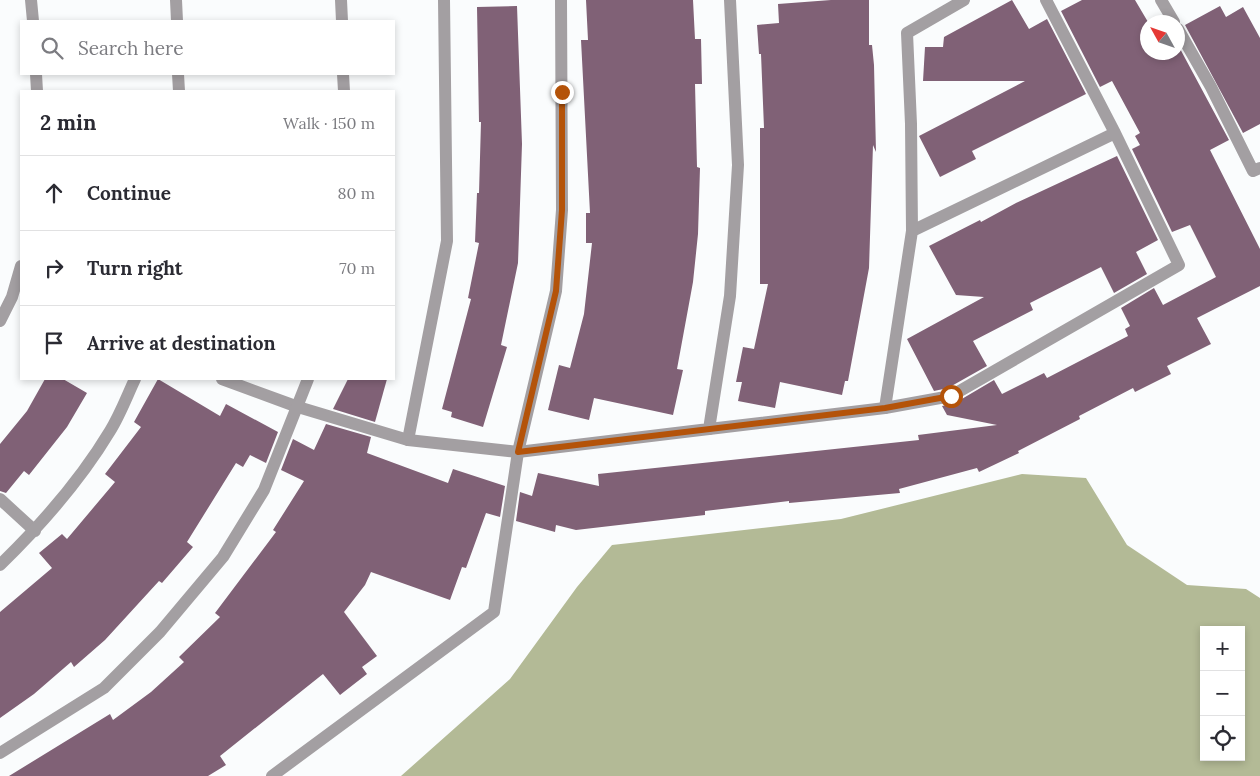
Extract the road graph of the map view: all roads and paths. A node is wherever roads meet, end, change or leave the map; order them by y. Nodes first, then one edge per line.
1 (32, 0) edge
2 (176, 0) edge
3 (341, 0) edge
4 (444, 0) edge
5 (561, 0) edge
6 (730, 0) edge
7 (964, 0) edge
8 (1046, 0) edge
9 (1163, 1) edge
10 (1170, 15) edge
11 (33, 20) edge
12 (177, 20) edge
13 (342, 20) edge
14 (1185, 41) edge
15 (36, 75) edge
16 (178, 75) edge
17 (344, 75) edge
18 (37, 90) edge
19 (179, 90) edge
20 (344, 90) edge
21 (1115, 133) junction
22 (1260, 168) edge
23 (912, 231) junction
24 (20, 269) edge
25 (0, 322) edge
26 (135, 380) edge
27 (225, 380) edge
28 (308, 380) edge
29 (298, 407) junction
30 (885, 408) junction
31 (709, 429) junction
32 (408, 440) junction
33 (518, 452) junction
34 (0, 499) edge
35 (35, 531) junction
36 (0, 565) edge
37 (0, 753) edge
38 (272, 776) edge

1 - 11 street
2 - 12 street
3 - 13 street
4 - 32 street
5 - 33 street
6 - 31 street
7 - 23 street
8 - 21 street
9 - 10 street
14 - 22 street
15 - 18 street
16 - 19 street
17 - 20 street
21 - 23 street
21 - 30 street
23 - 30 street
24 - 25 street
26 - 35 street
27 - 29 street
28 - 29 street
29 - 32 street
29 - 37 street
30 - 31 street
31 - 33 street
32 - 33 street
33 - 38 street
34 - 35 street
35 - 36 street

